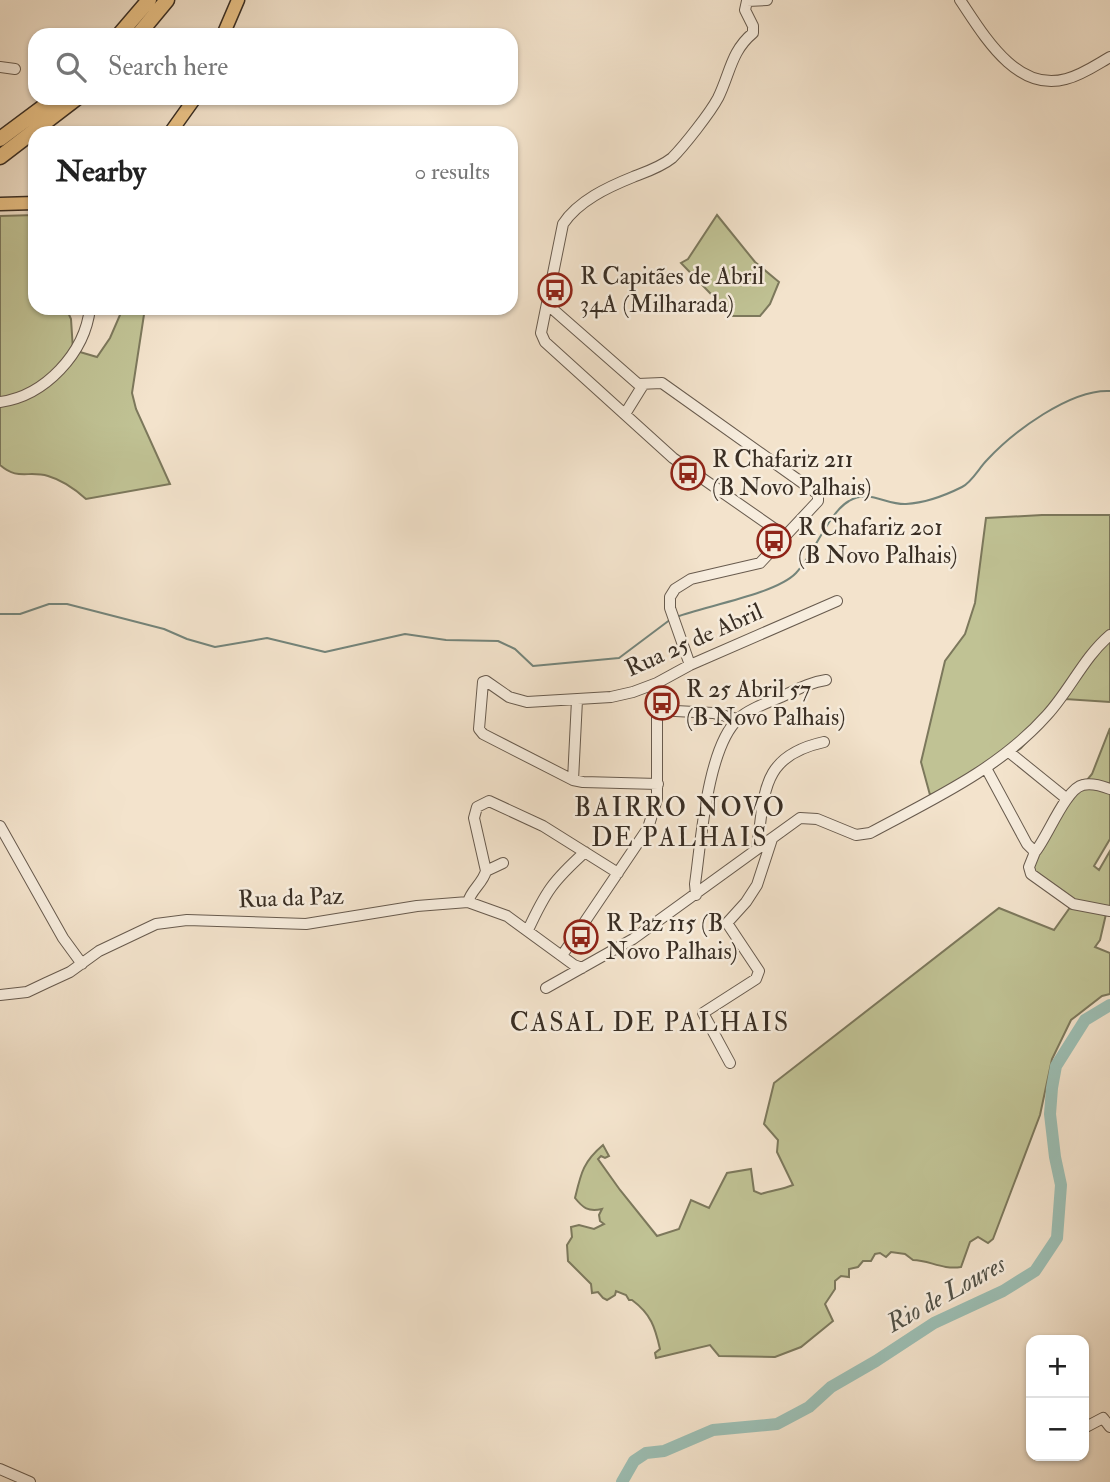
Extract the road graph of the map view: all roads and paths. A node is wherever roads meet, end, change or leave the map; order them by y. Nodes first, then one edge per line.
1 (149, 0) edge
2 (167, 0) edge
3 (238, 0) edge
4 (766, 0) edge
5 (960, 0) edge
6 (125, 28) edge
7 (144, 28) edge
8 (226, 28) edge
9 (1110, 57) edge
10 (0, 67) edge
11 (15, 69) dead end
12 (46, 105) edge
13 (67, 105) edge
14 (190, 105) edge
15 (40, 126) edge
16 (175, 126) edge
17 (28, 135) edge
18 (0, 139) edge
19 (0, 157) edge
20 (28, 203) edge
21 (0, 204) edge
22 (548, 305) junction
23 (88, 315) edge
24 (643, 385) junction
25 (0, 402) edge
26 (625, 414) junction
27 (785, 536) junction
28 (837, 601) dead end
29 (1110, 635) edge
30 (690, 664) junction
31 (827, 680) dead end
32 (657, 683) junction
33 (577, 699) junction
34 (657, 710) junction
35 (721, 716) junction
36 (738, 719) junction
37 (724, 738) junction
38 (824, 742) dead end
39 (1009, 752) junction
40 (986, 768) junction
41 (573, 780) junction
42 (657, 784) junction
43 (1110, 789) edge
44 (1067, 799) junction
45 (0, 826) edge
46 (772, 839) junction
47 (757, 848) junction
48 (585, 852) junction
49 (1035, 852) junction
50 (765, 860) junction
51 (503, 863) dead end
52 (486, 871) junction
53 (618, 873) junction
54 (696, 895) junction
55 (468, 902) junction
56 (1110, 911) edge
57 (528, 930) junction
58 (563, 954) junction
59 (82, 964) junction
60 (582, 968) junction
61 (546, 988) dead end
62 (0, 995) edge
63 (730, 1063) dead end
64 (1089, 1425) edge
65 (1110, 1427) edge
66 (0, 1469) edge
67 (30, 1482) edge

1 - 6 highway
2 - 7 highway
3 - 8 main road
4 - 22 street
5 - 9 street
10 - 11 street
12 - 18 highway
13 - 15 highway
14 - 16 main road
17 - 19 highway
20 - 21 main road
22 - 24 street
22 - 26 street
23 - 25 street
24 - 26 street
24 - 27 street
26 - 27 street
27 - 30 street
28 - 30 street, Rua 25 de Abril
29 - 39 street
30 - 32 street, Rua 25 de Abril
31 - 36 street
32 - 33 street, Rua 25 de Abril
32 - 34 street
33 - 41 street
33 - 41 street, Rua 25 de Abril
34 - 35 street
34 - 42 street
35 - 36 street
35 - 37 street
36 - 37 street
37 - 54 street
38 - 47 street
39 - 40 street
39 - 44 street
40 - 46 street
40 - 49 street
41 - 42 street
42 - 53 street
43 - 44 street
44 - 49 street
45 - 59 street
46 - 47 street
46 - 50 street
47 - 50 street
47 - 54 street
48 - 52 street
48 - 53 street
48 - 57 street
49 - 56 street
50 - 63 street
51 - 52 street
52 - 55 street
53 - 58 street
54 - 60 street
55 - 57 street, Rua da Paz
55 - 59 street, Rua da Paz
57 - 58 street, Rua da Paz
58 - 60 street, Rua da Paz
59 - 62 street, Rua da Paz
60 - 61 street
64 - 65 street
66 - 67 street

